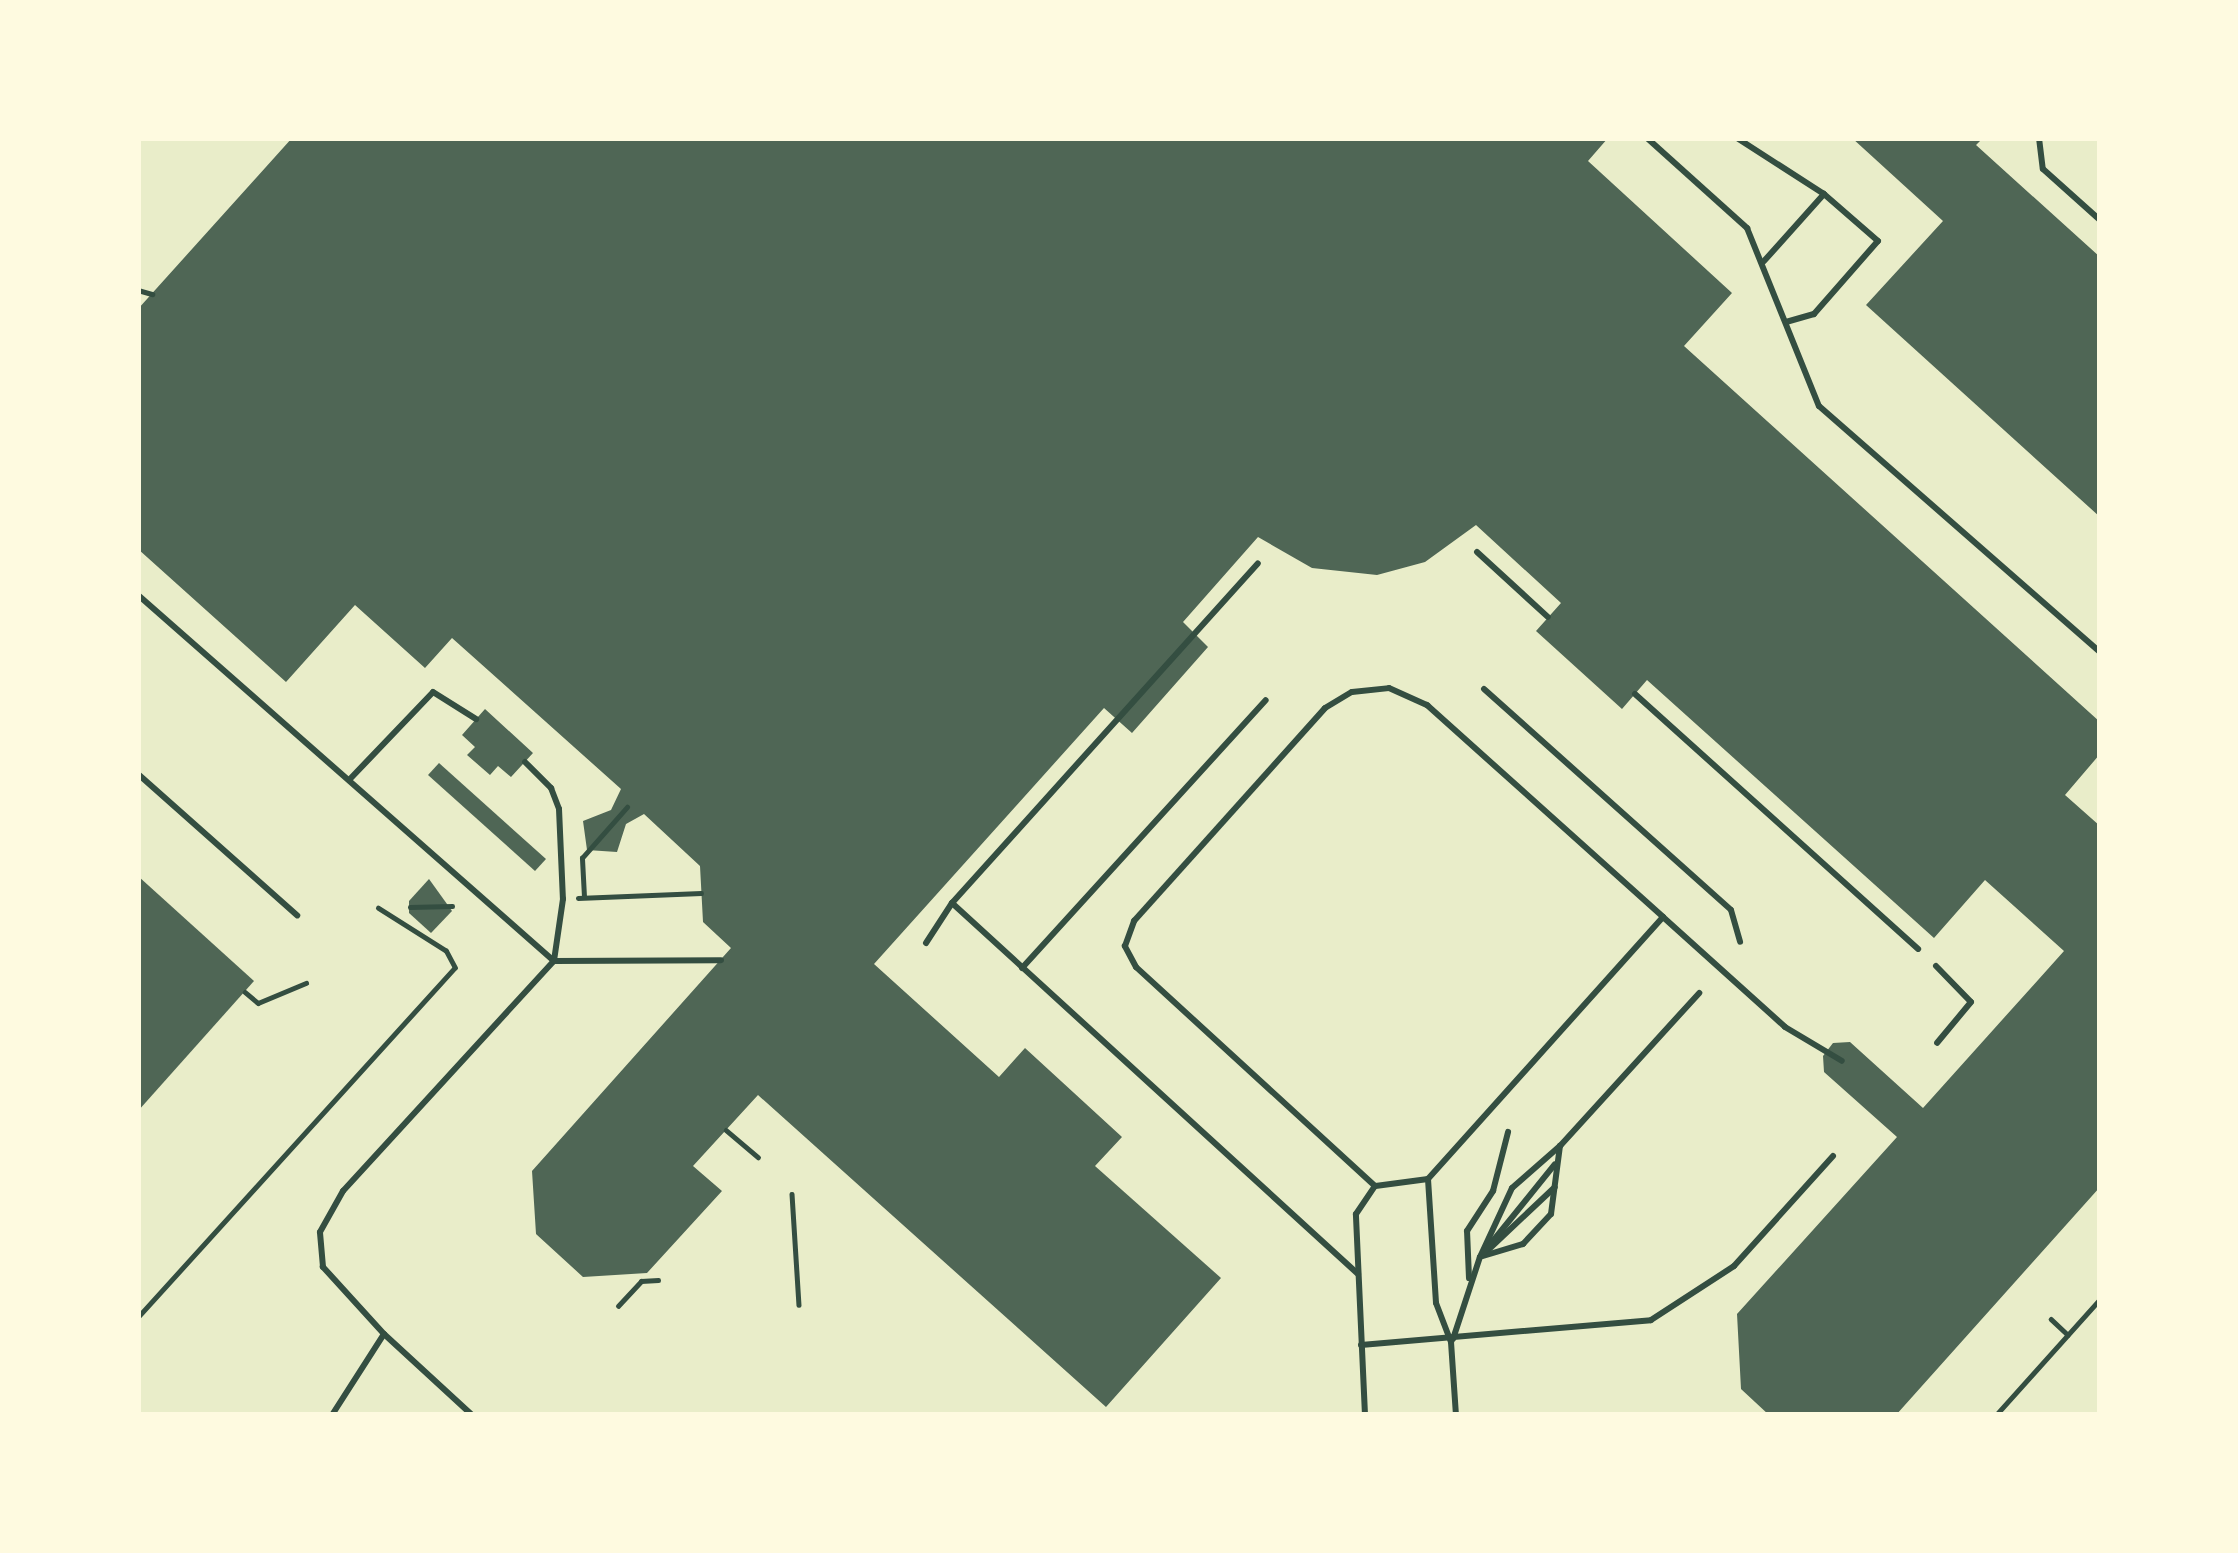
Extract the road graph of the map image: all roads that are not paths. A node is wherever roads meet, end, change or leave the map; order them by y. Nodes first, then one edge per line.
1 (1647, 138) edge
2 (1737, 138) edge
3 (2039, 138) edge
4 (1824, 194) junction
5 (2100, 220) edge
6 (1763, 262) junction
7 (1786, 322) junction
8 (1477, 552) dead end
9 (1258, 563) dead end
10 (138, 595) edge
11 (1548, 617) dead end
12 (2100, 652) edge
13 (1484, 689) dead end
14 (1635, 694) dead end
15 (1266, 700) dead end
16 (476, 719) dead end
17 (525, 762) dead end
18 (138, 774) edge
19 (350, 779) junction
20 (952, 903) junction
21 (298, 915) dead end
22 (1663, 917) junction
23 (1740, 942) dead end
24 (926, 943) dead end
25 (1918, 949) dead end
26 (721, 960) dead end
27 (554, 961) junction
28 (1936, 966) dead end
29 (1022, 968) junction
30 (1699, 993) dead end
31 (1937, 1042) dead end
32 (1842, 1061) dead end
33 (1508, 1132) dead end
34 (1560, 1146) junction
35 (1833, 1156) dead end
36 (1555, 1164) junction
37 (1428, 1179) junction
38 (1375, 1186) junction
39 (1555, 1187) junction
40 (1480, 1257) junction
41 (1358, 1274) junction
42 (1470, 1281) junction
43 (384, 1334) junction
44 (1451, 1342) junction
45 (1361, 1345) junction
46 (332, 1415) edge
47 (472, 1415) edge
48 (1365, 1415) edge
49 (1456, 1415) edge

1 - 6 lane
2 - 4 lane
3 - 5 lane
4 - 6 lane
4 - 7 lane
6 - 7 lane
7 - 12 lane
8 - 11 lane
9 - 20 lane
10 - 19 lane
13 - 23 lane
14 - 25 lane
15 - 29 lane
16 - 19 lane
17 - 27 lane
18 - 21 lane
19 - 27 lane
20 - 24 lane
20 - 29 lane
22 - 32 lane
22 - 37 lane
22 - 38 lane
26 - 27 lane
27 - 43 lane
28 - 31 lane
29 - 41 lane
30 - 34 lane
33 - 42 lane
34 - 36 lane
34 - 40 lane
35 - 44 lane
36 - 39 lane
36 - 40 lane
37 - 38 lane
37 - 44 lane
38 - 41 lane
39 - 40 lane
39 - 40 lane
40 - 42 lane
41 - 45 lane
42 - 44 lane
43 - 46 lane
43 - 47 lane
44 - 45 lane
44 - 49 lane
45 - 48 lane

